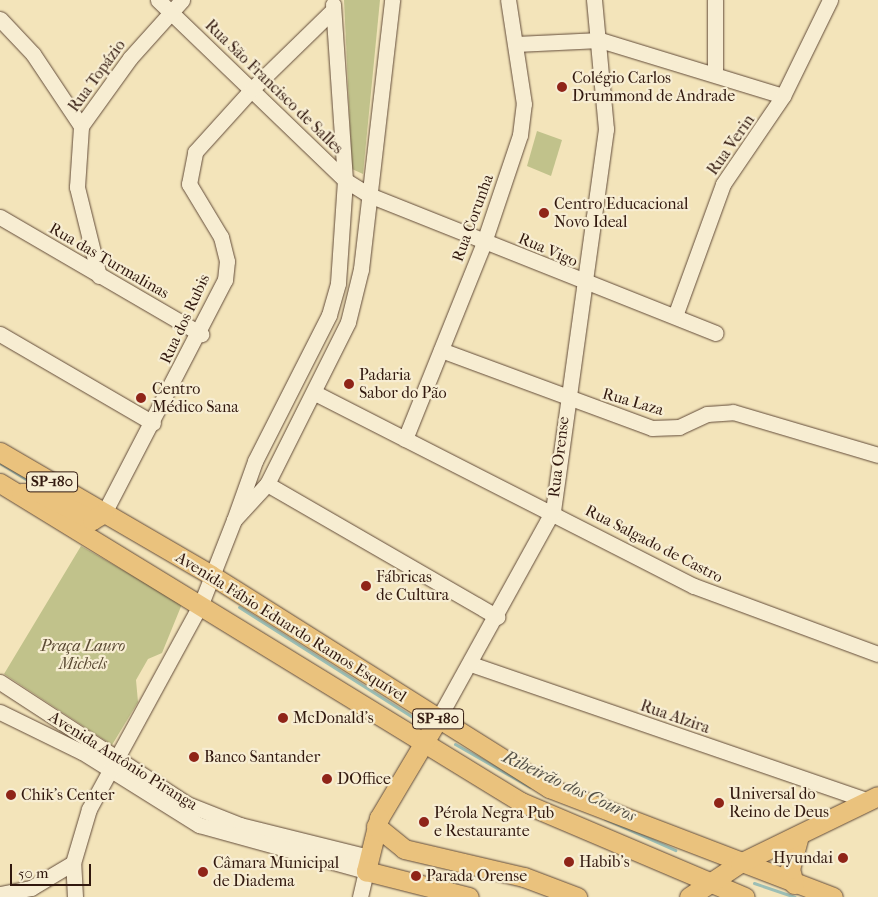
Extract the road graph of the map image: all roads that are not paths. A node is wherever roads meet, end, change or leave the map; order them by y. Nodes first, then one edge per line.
1 (158, 0) edge
2 (182, 0) edge
3 (392, 0) edge
4 (508, 0) edge
5 (594, 0) edge
6 (715, 0) edge
7 (830, 0) edge
8 (333, 5) edge
9 (171, 12) junction
10 (1, 21) edge
11 (600, 40) junction
12 (516, 44) junction
13 (714, 72) junction
14 (252, 89) junction
15 (783, 96) junction
16 (81, 126) junction
17 (345, 180) junction
18 (369, 195) junction
19 (0, 217) edge
20 (484, 242) junction
21 (100, 276) junction
22 (586, 284) junction
23 (675, 316) junction
24 (716, 333) dead end
25 (0, 334) edge
26 (200, 334) junction
27 (441, 350) junction
28 (315, 393) junction
29 (567, 400) junction
30 (153, 423) junction
31 (405, 439) junction
32 (0, 452) edge
33 (258, 455) junction
34 (878, 455) edge
35 (276, 464) junction
36 (0, 483) edge
37 (267, 484) junction
38 (17, 493) junction
39 (552, 511) junction
40 (104, 513) junction
41 (234, 520) junction
42 (211, 575) junction
43 (201, 604) junction
44 (497, 617) junction
45 (878, 654) edge
46 (471, 664) junction
47 (0, 682) edge
48 (0, 712) edge
49 (438, 719) junction
50 (423, 744) junction
51 (113, 764) junction
52 (875, 802) edge
53 (376, 826) junction
54 (799, 836) junction
55 (73, 863) junction
56 (740, 863) junction
57 (368, 864) junction
58 (794, 884) junction
59 (725, 892) edge
60 (0, 894) edge
61 (75, 897) edge
62 (360, 897) edge
63 (469, 897) edge
64 (578, 897) edge
65 (689, 897) edge
66 (833, 897) edge

1 - 9 street, Rua São Francisco de Salles
2 - 9 street, Rua Topázio
3 - 18 street
4 - 12 street, Rua Corunha
5 - 11 street, Rua Orense
6 - 13 street
7 - 15 street, Rua Verin
8 - 14 street, Rua dos Rubis
8 - 17 street
9 - 14 street, Rua São Francisco de Salles
9 - 16 street, Rua Topázio
10 - 16 street
11 - 12 street
11 - 13 street
11 - 22 street, Rua Orense
12 - 20 street, Rua Corunha
13 - 15 street
14 - 17 street, Rua São Francisco de Salles
14 - 26 street, Rua dos Rubis
15 - 23 street, Rua Verin
16 - 21 street, Rua Topázio
17 - 18 street, Rua São Francisco de Salles
17 - 33 street
18 - 20 street, Rua Vigo
18 - 28 street
19 - 21 street, Rua das Turmalinas
20 - 22 street, Rua Vigo
20 - 27 street, Rua Corunha
21 - 26 street, Rua das Turmalinas
22 - 23 street, Rua Vigo
22 - 29 street, Rua Orense
23 - 24 street, Rua Vigo
25 - 30 street
26 - 30 street, Rua dos Rubis
27 - 29 street, Rua Laza
27 - 31 street, Rua Corunha
28 - 31 street, Rua Salgado de Castro
28 - 35 street
29 - 34 street, Rua Laza
29 - 39 street, Rua Orense
30 - 40 street, Rua dos Rubis
31 - 39 street, Rua Salgado de Castro
32 - 40 main road, Avenida Fábio Eduardo Ramos Esquível / SP-180
33 - 35 street
33 - 41 street
35 - 37 street
36 - 38 main road, Avenida Fábio Eduardo Ramos Esquível / SP-180
37 - 41 street
37 - 44 street
38 - 40 main road
38 - 43 main road, Avenida Fábio Eduardo Ramos Esquível / SP-180
39 - 44 street, Rua Orense
39 - 45 street, Rua Salgado de Castro
40 - 42 main road, Avenida Fábio Eduardo Ramos Esquível / SP-180
41 - 42 street
42 - 43 street
42 - 49 main road, Avenida Fábio Eduardo Ramos Esquível / SP-180
43 - 50 main road, Avenida Fábio Eduardo Ramos Esquível / SP-180
43 - 51 street
44 - 46 street, Rua Orense
46 - 49 street, Rua Orense
46 - 52 street, Rua Alzira
47 - 51 street, Avenida Antônio Piranga
48 - 51 street
49 - 50 main road, Rua Orense
49 - 56 main road, Avenida Fábio Eduardo Ramos Esquível / SP-180
50 - 53 main road, Rua Orense
50 - 59 main road, Avenida Fábio Eduardo Ramos Esquível / SP-180
51 - 55 street
51 - 57 street, Avenida Antônio Piranga
52 - 54 main road
53 - 57 main road, Rua Orense
53 - 64 main road
54 - 56 main road
54 - 58 main road
55 - 60 street
55 - 61 street
56 - 58 main road, Avenida Fábio Eduardo Ramos Esquível / SP-180
56 - 59 main road
56 - 59 main road
57 - 62 street
57 - 63 main road, Avenida Antônio Piranga
58 - 66 main road, Avenida Fábio Eduardo Ramos Esquível / SP-180
59 - 65 main road

